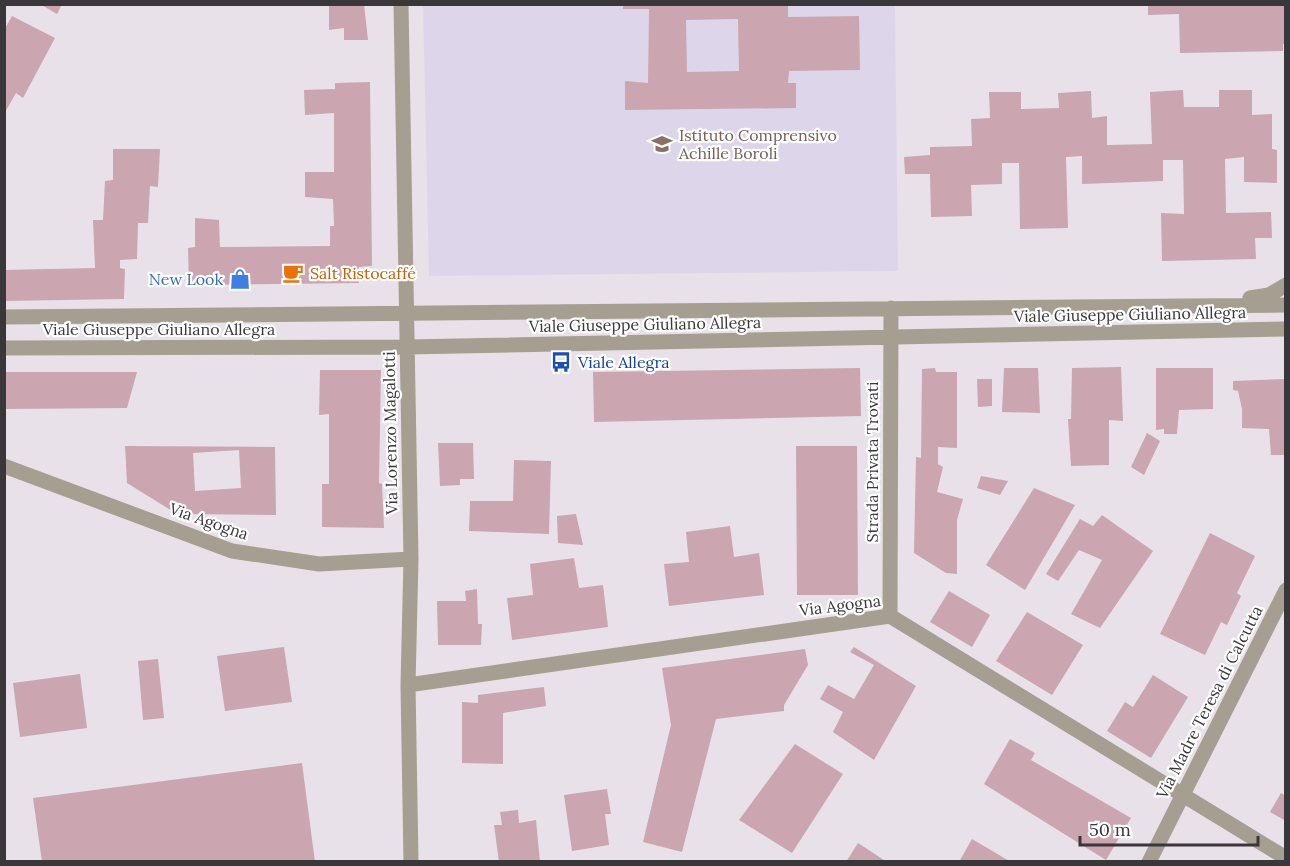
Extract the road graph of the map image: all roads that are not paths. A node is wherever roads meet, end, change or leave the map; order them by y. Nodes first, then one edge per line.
1 (401, 4) edge
2 (1286, 285) edge
3 (1286, 305) edge
4 (1220, 306) junction
5 (891, 308) junction
6 (406, 313) junction
7 (4, 317) edge
8 (1286, 329) edge
9 (891, 338) junction
10 (407, 347) junction
11 (4, 348) edge
12 (4, 466) edge
13 (411, 559) junction
14 (1286, 590) edge
15 (890, 616) junction
16 (408, 685) junction
17 (1182, 796) junction
18 (1286, 858) edge
19 (411, 861) edge
20 (1149, 861) edge

1 - 6 street, Via Lorenzo Magalotti
2 - 4 street
3 - 4 street, Viale Giuseppe Giuliano Allegra
4 - 5 street, Viale Giuseppe Giuliano Allegra
5 - 6 street, Viale Giuseppe Giuliano Allegra
5 - 9 street, Strada Privata Trovati
6 - 7 street, Viale Giuseppe Giuliano Allegra
6 - 10 street, Via Lorenzo Magalotti
8 - 9 street, Viale Giuseppe Giuliano Allegra
9 - 10 street, Viale Giuseppe Giuliano Allegra
9 - 15 street, Strada Privata Trovati
10 - 11 street, Viale Giuseppe Giuliano Allegra
10 - 13 street, Via Lorenzo Magalotti
12 - 13 street, Via Agogna
13 - 16 street, Via Lorenzo Magalotti
14 - 17 street, Via Madre Teresa di Calcutta
15 - 16 street, Via Agogna
15 - 17 street, Via Agogna
16 - 19 street, Via Lorenzo Magalotti
17 - 18 street, Via Agogna
17 - 20 street, Via Madre Teresa di Calcutta

